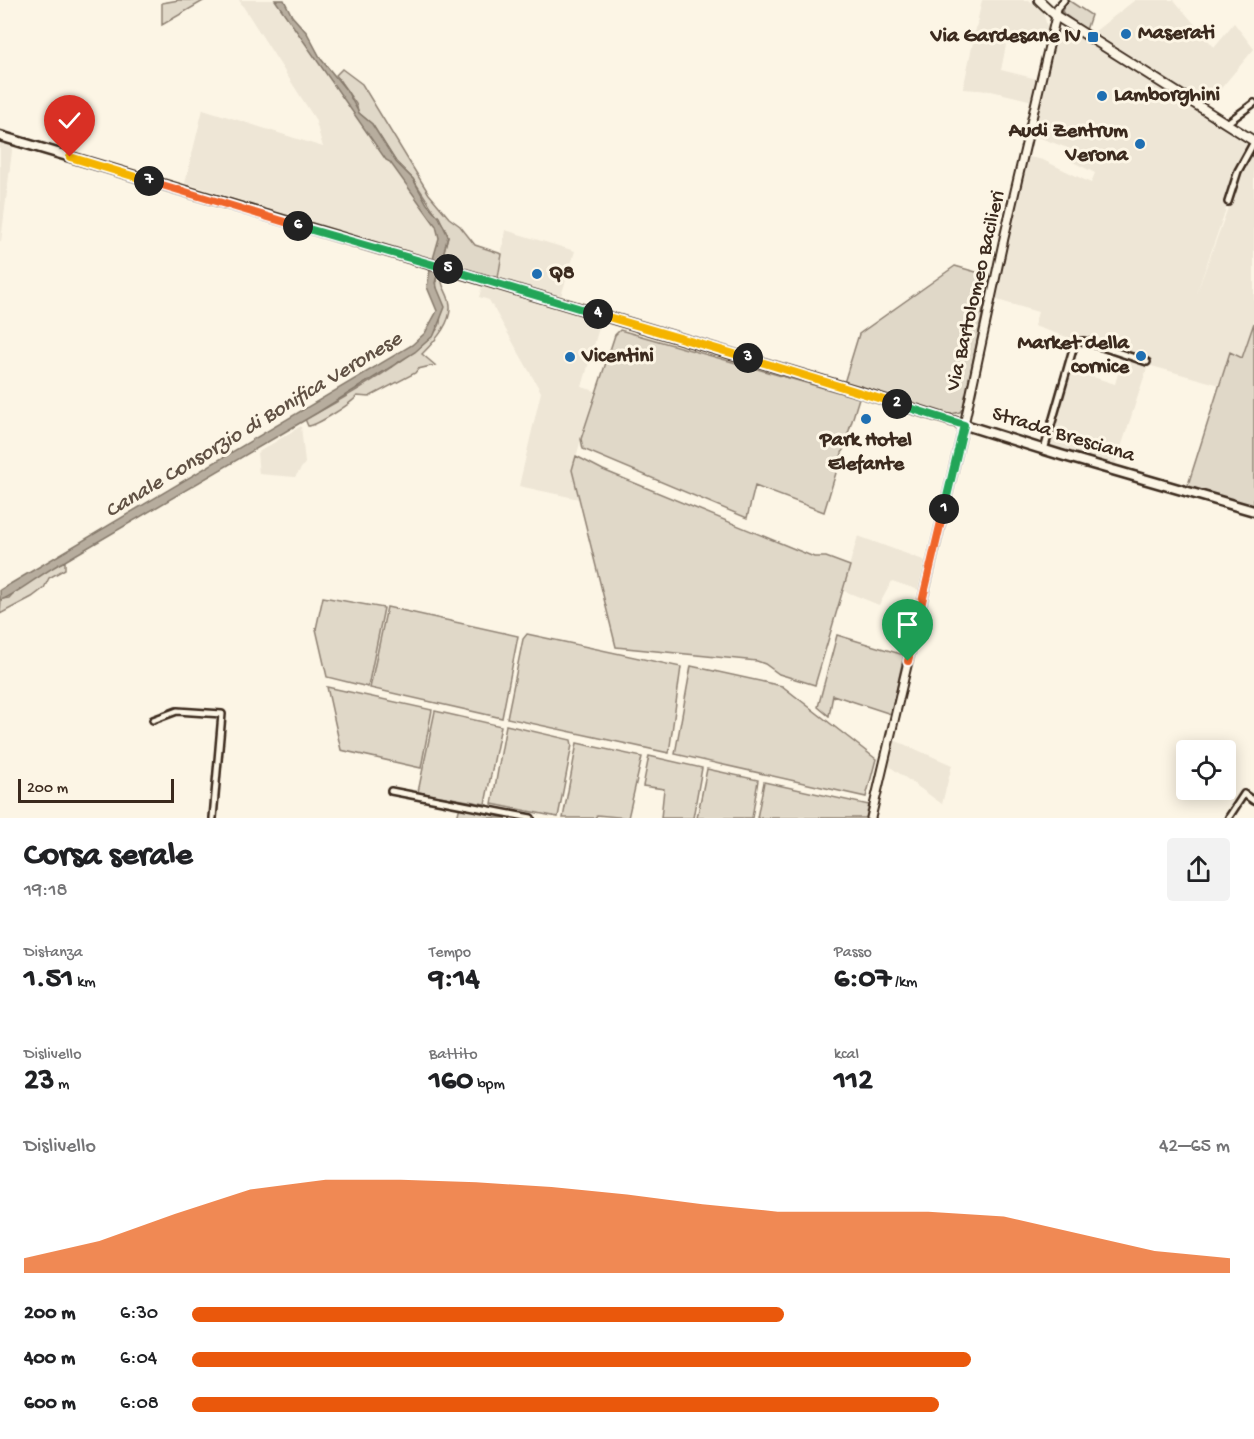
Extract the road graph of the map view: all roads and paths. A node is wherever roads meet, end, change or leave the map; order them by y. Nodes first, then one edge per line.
1 (1039, 0) edge
2 (1057, 0) edge
3 (1064, 0) edge
4 (1057, 12) junction
5 (1254, 104) edge
6 (1227, 123) junction
7 (0, 136) edge
8 (1254, 142) edge
9 (1228, 202) dead end
10 (1147, 362) dead end
11 (964, 425) junction
12 (1044, 450) junction
13 (1254, 511) edge
14 (153, 720) dead end
15 (391, 791) dead end
16 (1254, 801) edge
17 (1229, 817) edge
18 (213, 818) edge
19 (531, 818) edge
20 (871, 818) edge

1 - 4 main road
2 - 4 street
3 - 4 street
4 - 6 main road
4 - 11 street, Via Bartolomeo Bacilieri
5 - 6 street
6 - 8 main road
7 - 11 main road, Strada Bresciana
8 - 9 street
10 - 12 street, Strada Bresciana
11 - 12 main road, Strada Bresciana
11 - 20 street, Via Bartolomeo Bacilieri
12 - 13 main road, Strada Bresciana
14 - 18 street
15 - 19 street
16 - 17 street

